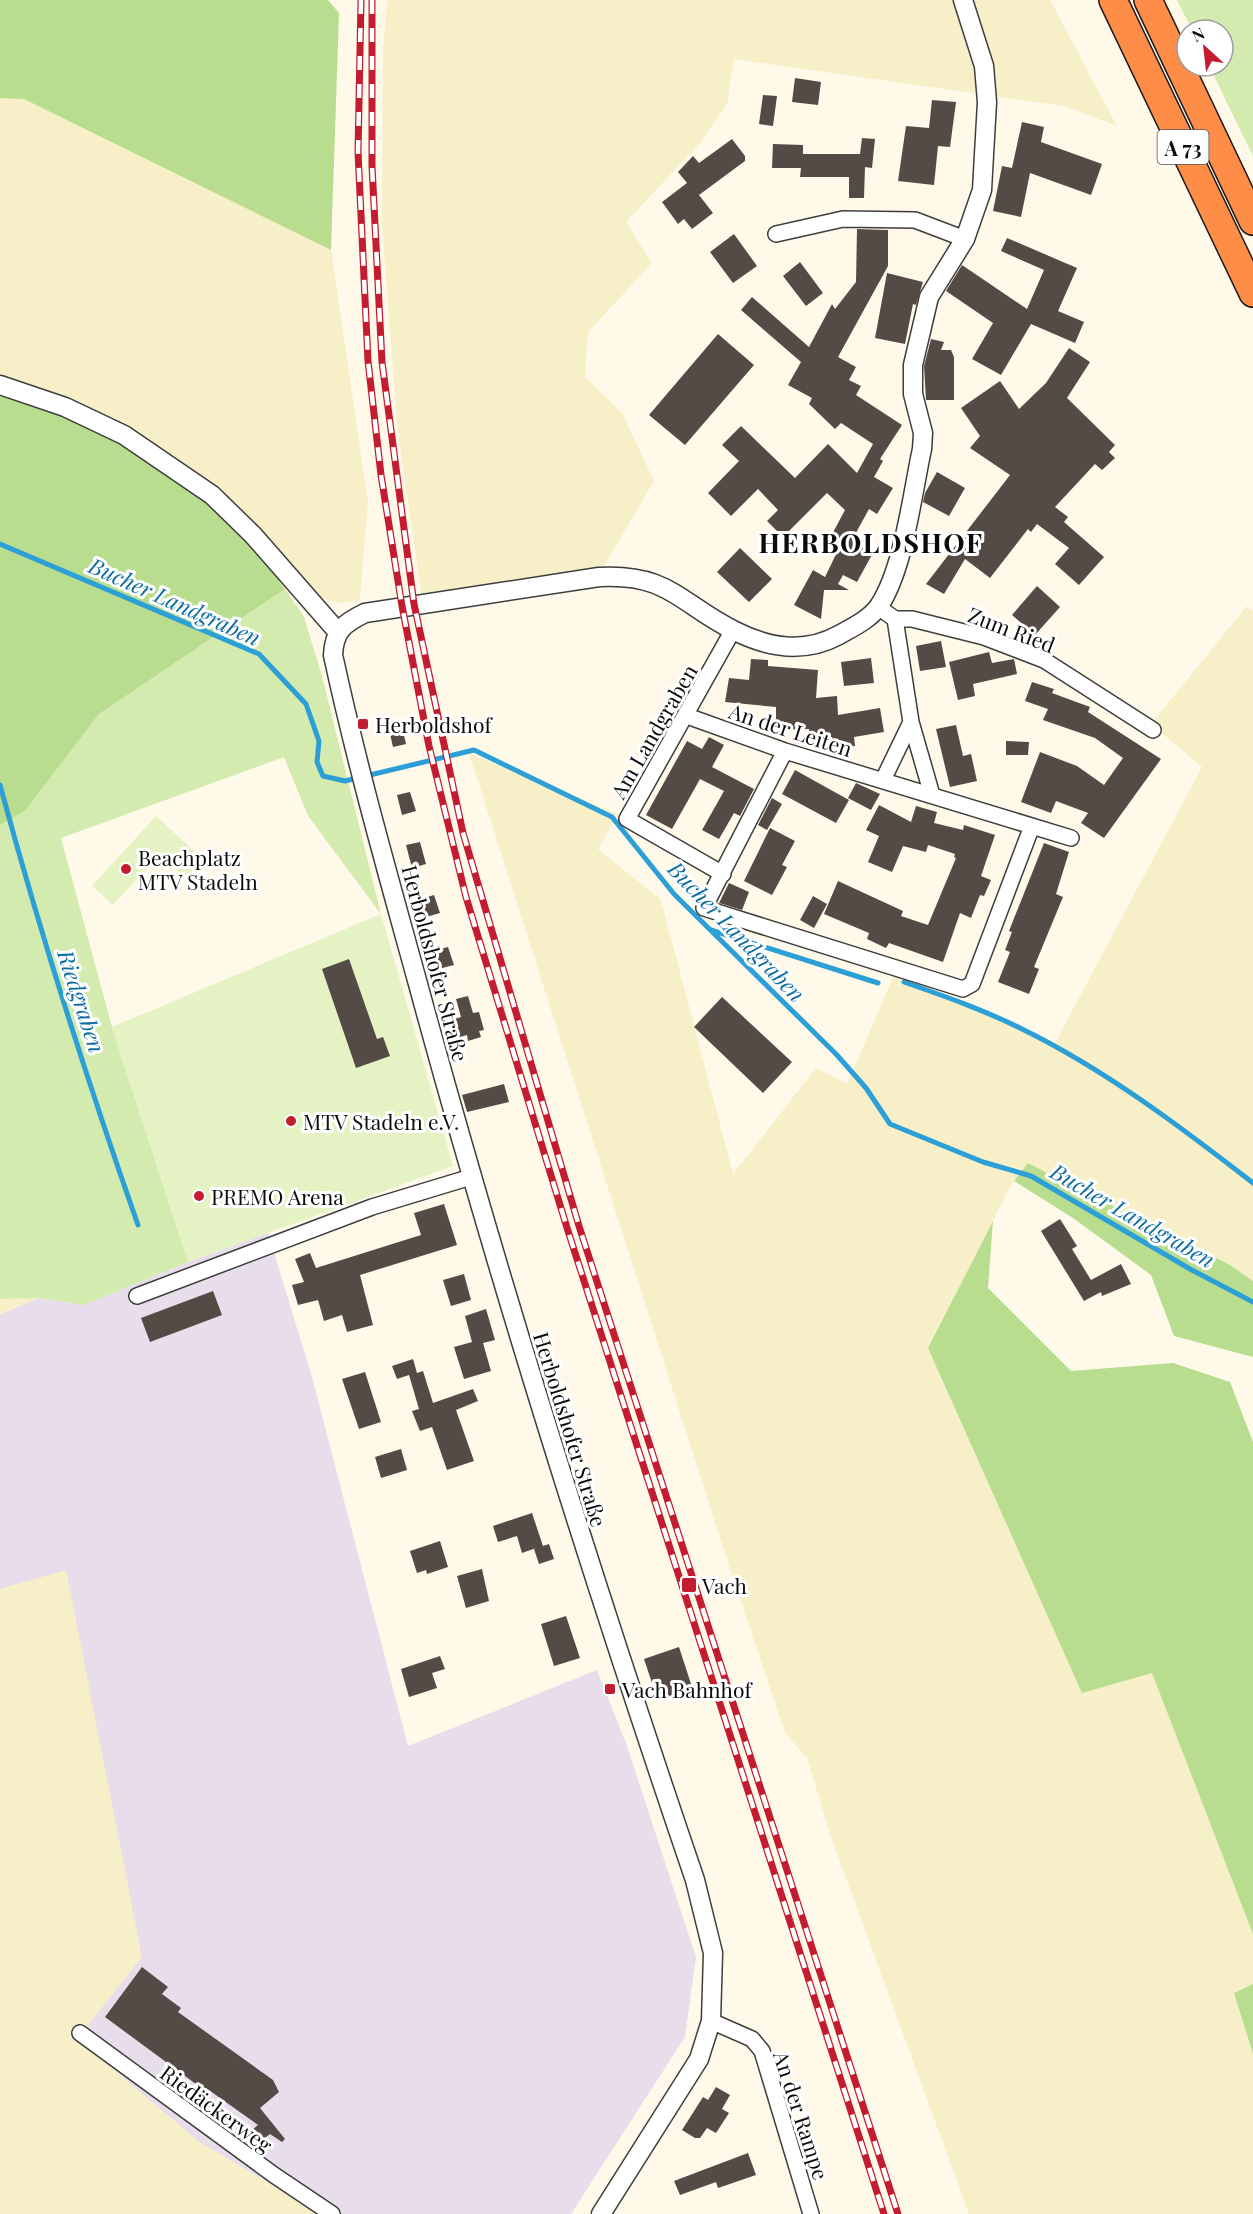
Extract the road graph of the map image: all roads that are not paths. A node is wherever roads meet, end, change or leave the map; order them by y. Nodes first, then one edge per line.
1 (963, 0) edge
2 (1113, 0) edge
3 (1148, 0) edge
4 (1253, 221) edge
5 (776, 234) dead end
6 (965, 239) junction
7 (1253, 293) edge
8 (0, 385) edge
9 (878, 607) junction
10 (895, 619) junction
11 (733, 630) junction
12 (337, 631) junction
13 (687, 716) junction
14 (911, 722) junction
15 (1153, 730) dead end
16 (785, 751) junction
17 (883, 780) junction
18 (932, 795) junction
19 (1032, 826) junction
20 (1071, 838) dead end
21 (723, 874) junction
22 (471, 1177) junction
23 (137, 1296) dead end
24 (711, 2021) junction
25 (80, 2033) dead end
26 (332, 2214) edge
27 (601, 2214) edge
28 (811, 2214) edge

1 - 6 street
2 - 7 highway, A 73
3 - 4 highway, A 73
5 - 6 street
6 - 9 street
8 - 12 street
9 - 10 street, Zum Ried
9 - 11 street
10 - 14 street
10 - 15 street, Zum Ried
11 - 12 street
11 - 13 street, Am Landgraben
12 - 22 street, Herboldshofer Straße
13 - 16 street, An der Leiten
13 - 21 street, Am Landgraben
14 - 17 street
14 - 18 street
16 - 17 street, An der Leiten
16 - 21 street
17 - 18 street, An der Leiten
18 - 19 street, An der Leiten
19 - 20 street, An der Leiten
19 - 21 street
22 - 23 street
22 - 24 street, Herboldshofer Straße
24 - 27 street, Herboldshofer Straße
24 - 28 street, An der Rampe
25 - 26 street, Riedäckerweg

